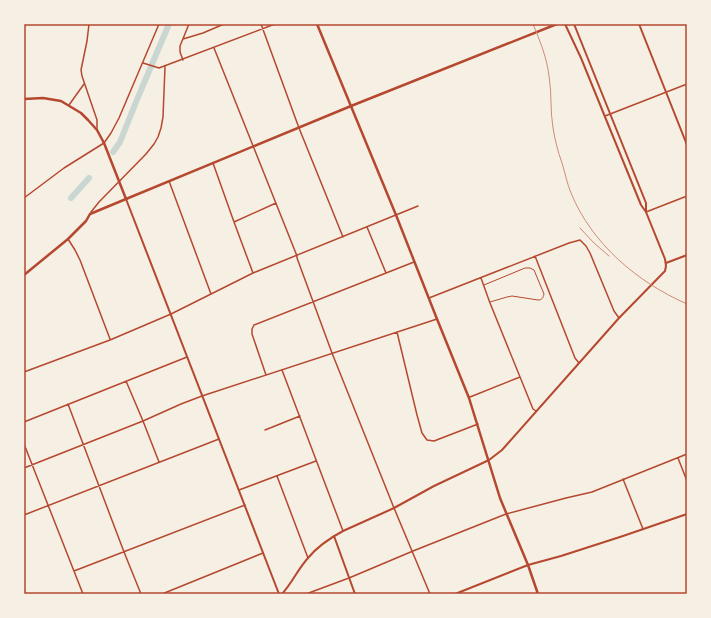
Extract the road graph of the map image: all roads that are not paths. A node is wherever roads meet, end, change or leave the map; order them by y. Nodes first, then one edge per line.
1 (88, 24) edge
2 (160, 24) edge
3 (189, 24) edge
4 (224, 24) edge
5 (261, 24) edge
6 (275, 24) edge
7 (317, 24) edge
8 (557, 24) edge
9 (565, 24) edge
10 (574, 24) edge
11 (639, 24) edge
12 (263, 28) junction
13 (183, 39) junction
14 (214, 48) junction
15 (183, 60) junction
16 (143, 63) junction
17 (165, 67) junction
18 (84, 84) junction
19 (687, 84) edge
20 (666, 92) junction
21 (24, 99) edge
22 (69, 105) junction
23 (351, 106) junction
24 (610, 114) junction
25 (605, 116) junction
26 (299, 128) junction
27 (97, 130) junction
28 (104, 143) junction
29 (687, 145) edge
30 (253, 147) junction
31 (212, 163) junction
32 (169, 181) junction
33 (119, 182) junction
34 (687, 196) edge
35 (24, 198) edge
36 (126, 199) junction
37 (276, 203) junction
38 (418, 206) dead end
39 (646, 212) junction
40 (90, 214) junction
41 (396, 215) junction
42 (234, 222) junction
43 (367, 227) junction
44 (343, 237) junction
45 (68, 239) junction
46 (687, 255) edge
47 (297, 256) junction
48 (535, 256) junction
49 (414, 262) junction
50 (666, 263) junction
51 (253, 273) junction
52 (386, 273) junction
53 (24, 275) edge
54 (481, 278) junction
55 (483, 286) junction
56 (211, 294) junction
57 (429, 298) junction
58 (313, 302) junction
59 (490, 302) junction
60 (171, 314) junction
61 (619, 318) junction
62 (437, 319) junction
63 (397, 332) junction
64 (110, 340) junction
65 (332, 353) junction
66 (187, 357) junction
67 (579, 363) junction
68 (282, 370) junction
69 (24, 372) edge
70 (266, 375) junction
71 (520, 377) junction
72 (126, 381) junction
73 (202, 396) junction
74 (469, 398) junction
75 (68, 404) junction
76 (536, 411) junction
77 (300, 416) junction
78 (143, 421) junction
79 (24, 422) edge
80 (478, 424) junction
81 (265, 430) dead end
82 (219, 439) junction
83 (24, 444) edge
84 (83, 445) junction
85 (687, 454) edge
86 (678, 458) junction
87 (489, 460) junction
88 (316, 461) junction
89 (159, 463) junction
90 (33, 465) junction
91 (24, 468) edge
92 (277, 476) junction
93 (623, 479) junction
94 (687, 481) edge
95 (99, 486) junction
96 (239, 490) junction
97 (245, 505) junction
98 (49, 506) junction
99 (394, 508) junction
100 (506, 514) junction
101 (687, 514) edge
102 (24, 515) edge
103 (643, 530) junction
104 (343, 531) junction
105 (334, 536) junction
106 (413, 551) junction
107 (124, 552) junction
108 (263, 553) junction
109 (308, 558) junction
110 (528, 565) junction
111 (74, 571) junction
112 (349, 578) junction
113 (24, 590) edge
114 (26, 594) edge
115 (83, 594) edge
116 (141, 594) edge
117 (162, 594) edge
118 (281, 594) edge
119 (306, 594) edge
120 (355, 594) edge
121 (430, 594) edge
122 (455, 594) edge
123 (538, 594) edge

1 - 18 street
2 - 16 street
3 - 13 street
4 - 13 street
5 - 12 street
6 - 12 street
7 - 23 main road
8 - 23 main road
9 - 25 street
10 - 24 street
11 - 20 street
12 - 14 street
12 - 26 street
13 - 15 street
14 - 15 street
14 - 30 street
15 - 17 street
16 - 17 street
16 - 28 street
17 - 33 street
18 - 22 street
18 - 27 street
19 - 20 street
20 - 24 street
20 - 29 street
21 - 22 main road
22 - 27 main road
23 - 26 main road
23 - 41 main road
24 - 25 street
24 - 39 street
25 - 39 street
26 - 30 main road
26 - 44 street
27 - 28 main road
28 - 33 main road
28 - 35 street
30 - 31 main road
30 - 37 street
31 - 32 main road
31 - 42 street
32 - 36 main road
32 - 56 street
33 - 36 main road
33 - 40 street
34 - 39 street
36 - 40 main road
36 - 60 street
37 - 42 street
37 - 47 street
38 - 41 street
39 - 50 street
40 - 45 main road
41 - 43 street
41 - 49 main road
42 - 51 street
43 - 44 street
43 - 52 street
44 - 47 street
45 - 53 main road
45 - 64 street
46 - 50 street
47 - 51 street
47 - 58 street
48 - 54 street
48 - 61 street
48 - 67 street
49 - 52 street
49 - 57 main road
50 - 61 street
51 - 56 street
52 - 58 street
54 - 55 street
54 - 57 street
55 - 59 street
55 - 59 lane
56 - 60 street
57 - 62 main road
58 - 65 street
58 - 70 street
59 - 71 street
60 - 64 street
60 - 66 street
61 - 67 street
62 - 63 street
62 - 74 main road
63 - 65 street
63 - 80 street
64 - 69 street
65 - 68 street
65 - 99 street
66 - 72 street
66 - 73 street
67 - 76 street
68 - 70 street
68 - 77 street
70 - 73 street
71 - 74 street
71 - 76 street
72 - 75 street
72 - 78 street
73 - 78 street
73 - 82 street
74 - 80 main road
75 - 79 street
75 - 84 street
76 - 87 street
77 - 81 street
77 - 88 street
78 - 84 street
78 - 89 street
80 - 87 main road
82 - 89 street
82 - 96 street
83 - 90 street
84 - 90 street
84 - 95 street
85 - 86 street
86 - 93 street
86 - 94 street
87 - 99 street
87 - 100 main road
88 - 92 street
88 - 104 street
89 - 95 street
90 - 91 street
90 - 98 street
92 - 96 street
92 - 109 street
93 - 100 street
93 - 103 street
95 - 98 street
95 - 107 street
96 - 97 street
97 - 107 street
97 - 108 street
98 - 102 street
98 - 111 street
99 - 104 street
99 - 106 street
100 - 106 street
100 - 110 main road
101 - 103 street
103 - 110 street
104 - 105 street
105 - 109 street
105 - 112 street
106 - 112 street
106 - 121 street
107 - 111 street
107 - 116 street
108 - 117 street
108 - 118 street
109 - 118 street
110 - 122 street
110 - 123 main road
111 - 115 street
112 - 119 street
112 - 120 street
113 - 114 street

